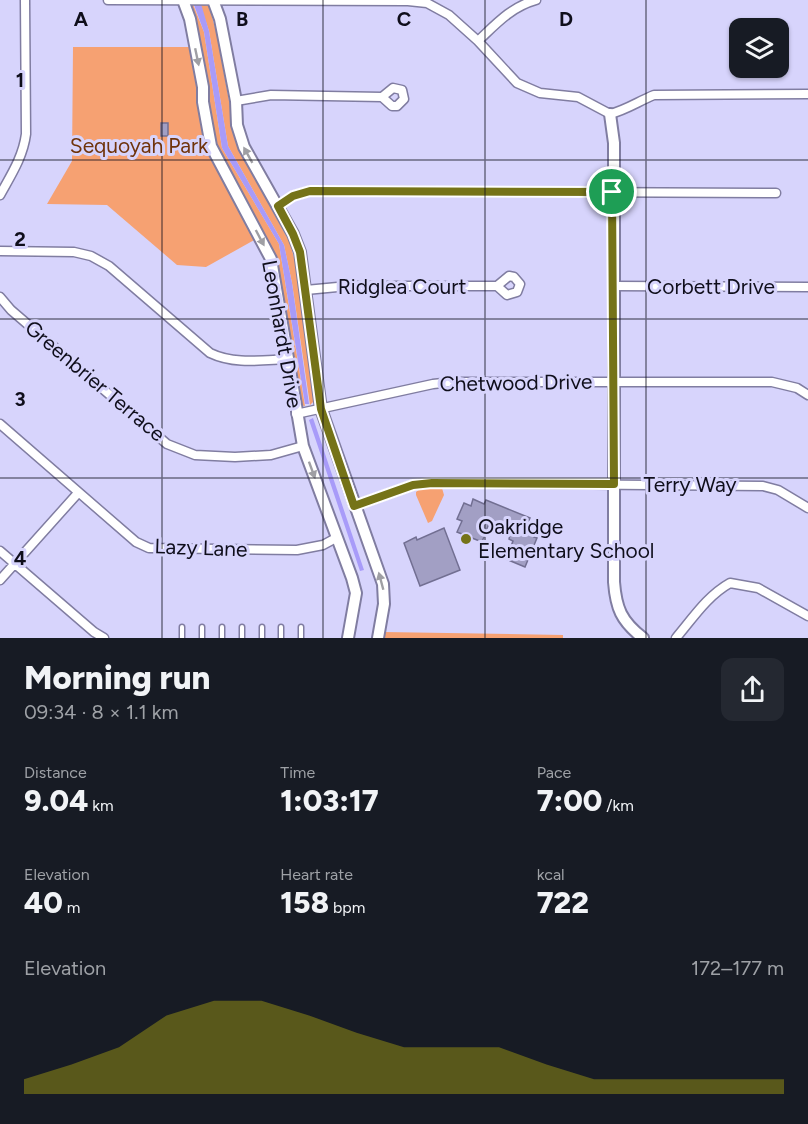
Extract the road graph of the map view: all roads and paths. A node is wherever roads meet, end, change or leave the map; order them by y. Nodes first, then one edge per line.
1 (25, 0) edge
2 (108, 0) edge
3 (183, 0) edge
4 (190, 0) edge
5 (201, 0) edge
6 (213, 0) edge
7 (536, 0) edge
8 (478, 41) junction
9 (808, 94) edge
10 (382, 97) dead end
11 (236, 101) junction
12 (610, 114) junction
13 (612, 192) junction
14 (776, 193) dead end
15 (0, 195) edge
16 (278, 206) junction
17 (0, 251) edge
18 (497, 286) dead end
19 (614, 286) junction
20 (808, 287) edge
21 (306, 290) junction
22 (0, 297) edge
23 (289, 359) junction
24 (614, 382) junction
25 (808, 395) edge
26 (309, 412) junction
27 (0, 424) edge
28 (303, 446) junction
29 (614, 484) junction
30 (78, 493) junction
31 (354, 506) junction
32 (808, 508) edge
33 (336, 538) junction
34 (0, 551) edge
35 (14, 563) junction
36 (0, 580) edge
37 (808, 616) edge
38 (182, 627) dead end
39 (202, 627) dead end
40 (222, 627) dead end
41 (242, 627) dead end
42 (262, 627) dead end
43 (281, 627) dead end
44 (301, 627) dead end
45 (104, 638) edge
46 (182, 638) edge
47 (202, 638) edge
48 (222, 638) edge
49 (242, 638) edge
50 (262, 638) edge
51 (281, 638) edge
52 (301, 638) edge
53 (348, 638) edge
54 (378, 638) edge
55 (643, 638) edge
56 (676, 638) edge

1 - 15 street
2 - 3 street
3 - 4 street
3 -> 23 street, Leonhardt Drive
4 - 5 street
5 - 6 street
6 - 8 street
6 - 11 street, Leonhardt Drive
7 - 8 street
8 - 12 street
9 - 12 street
10 - 11 street
16 -> 11 street, Leonhardt Drive
12 - 13 street
13 - 14 street
13 - 16 street
13 - 19 street
16 - 21 street, Leonhardt Drive
17 - 23 street
18 - 21 street, Ridglea Court
19 - 20 street, Corbett Drive
19 - 24 street
21 - 26 street, Leonhardt Drive
22 - 28 street, Greenbrier Terrace
23 - 26 street, Leonhardt Drive
24 - 25 street, Chetwood Drive
24 - 26 street, Chetwood Drive
24 - 29 street
26 - 28 street, Leonhardt Drive
26 - 31 street, Leonhardt Drive
27 - 30 street, Lazy Lane
28 -> 33 street, Leonhardt Drive
29 - 31 street, Terry Way
29 - 32 street, Terry Way
29 - 55 street
30 - 33 street, Lazy Lane
30 - 35 street
54 -> 31 street, Leonhardt Drive
33 - 53 street, Leonhardt Drive
34 - 35 street
35 - 36 street
35 - 45 street
37 - 56 street
38 - 46 lane
39 - 47 lane
40 - 48 lane
41 - 49 lane
42 - 50 lane
43 - 51 lane
44 - 52 lane

